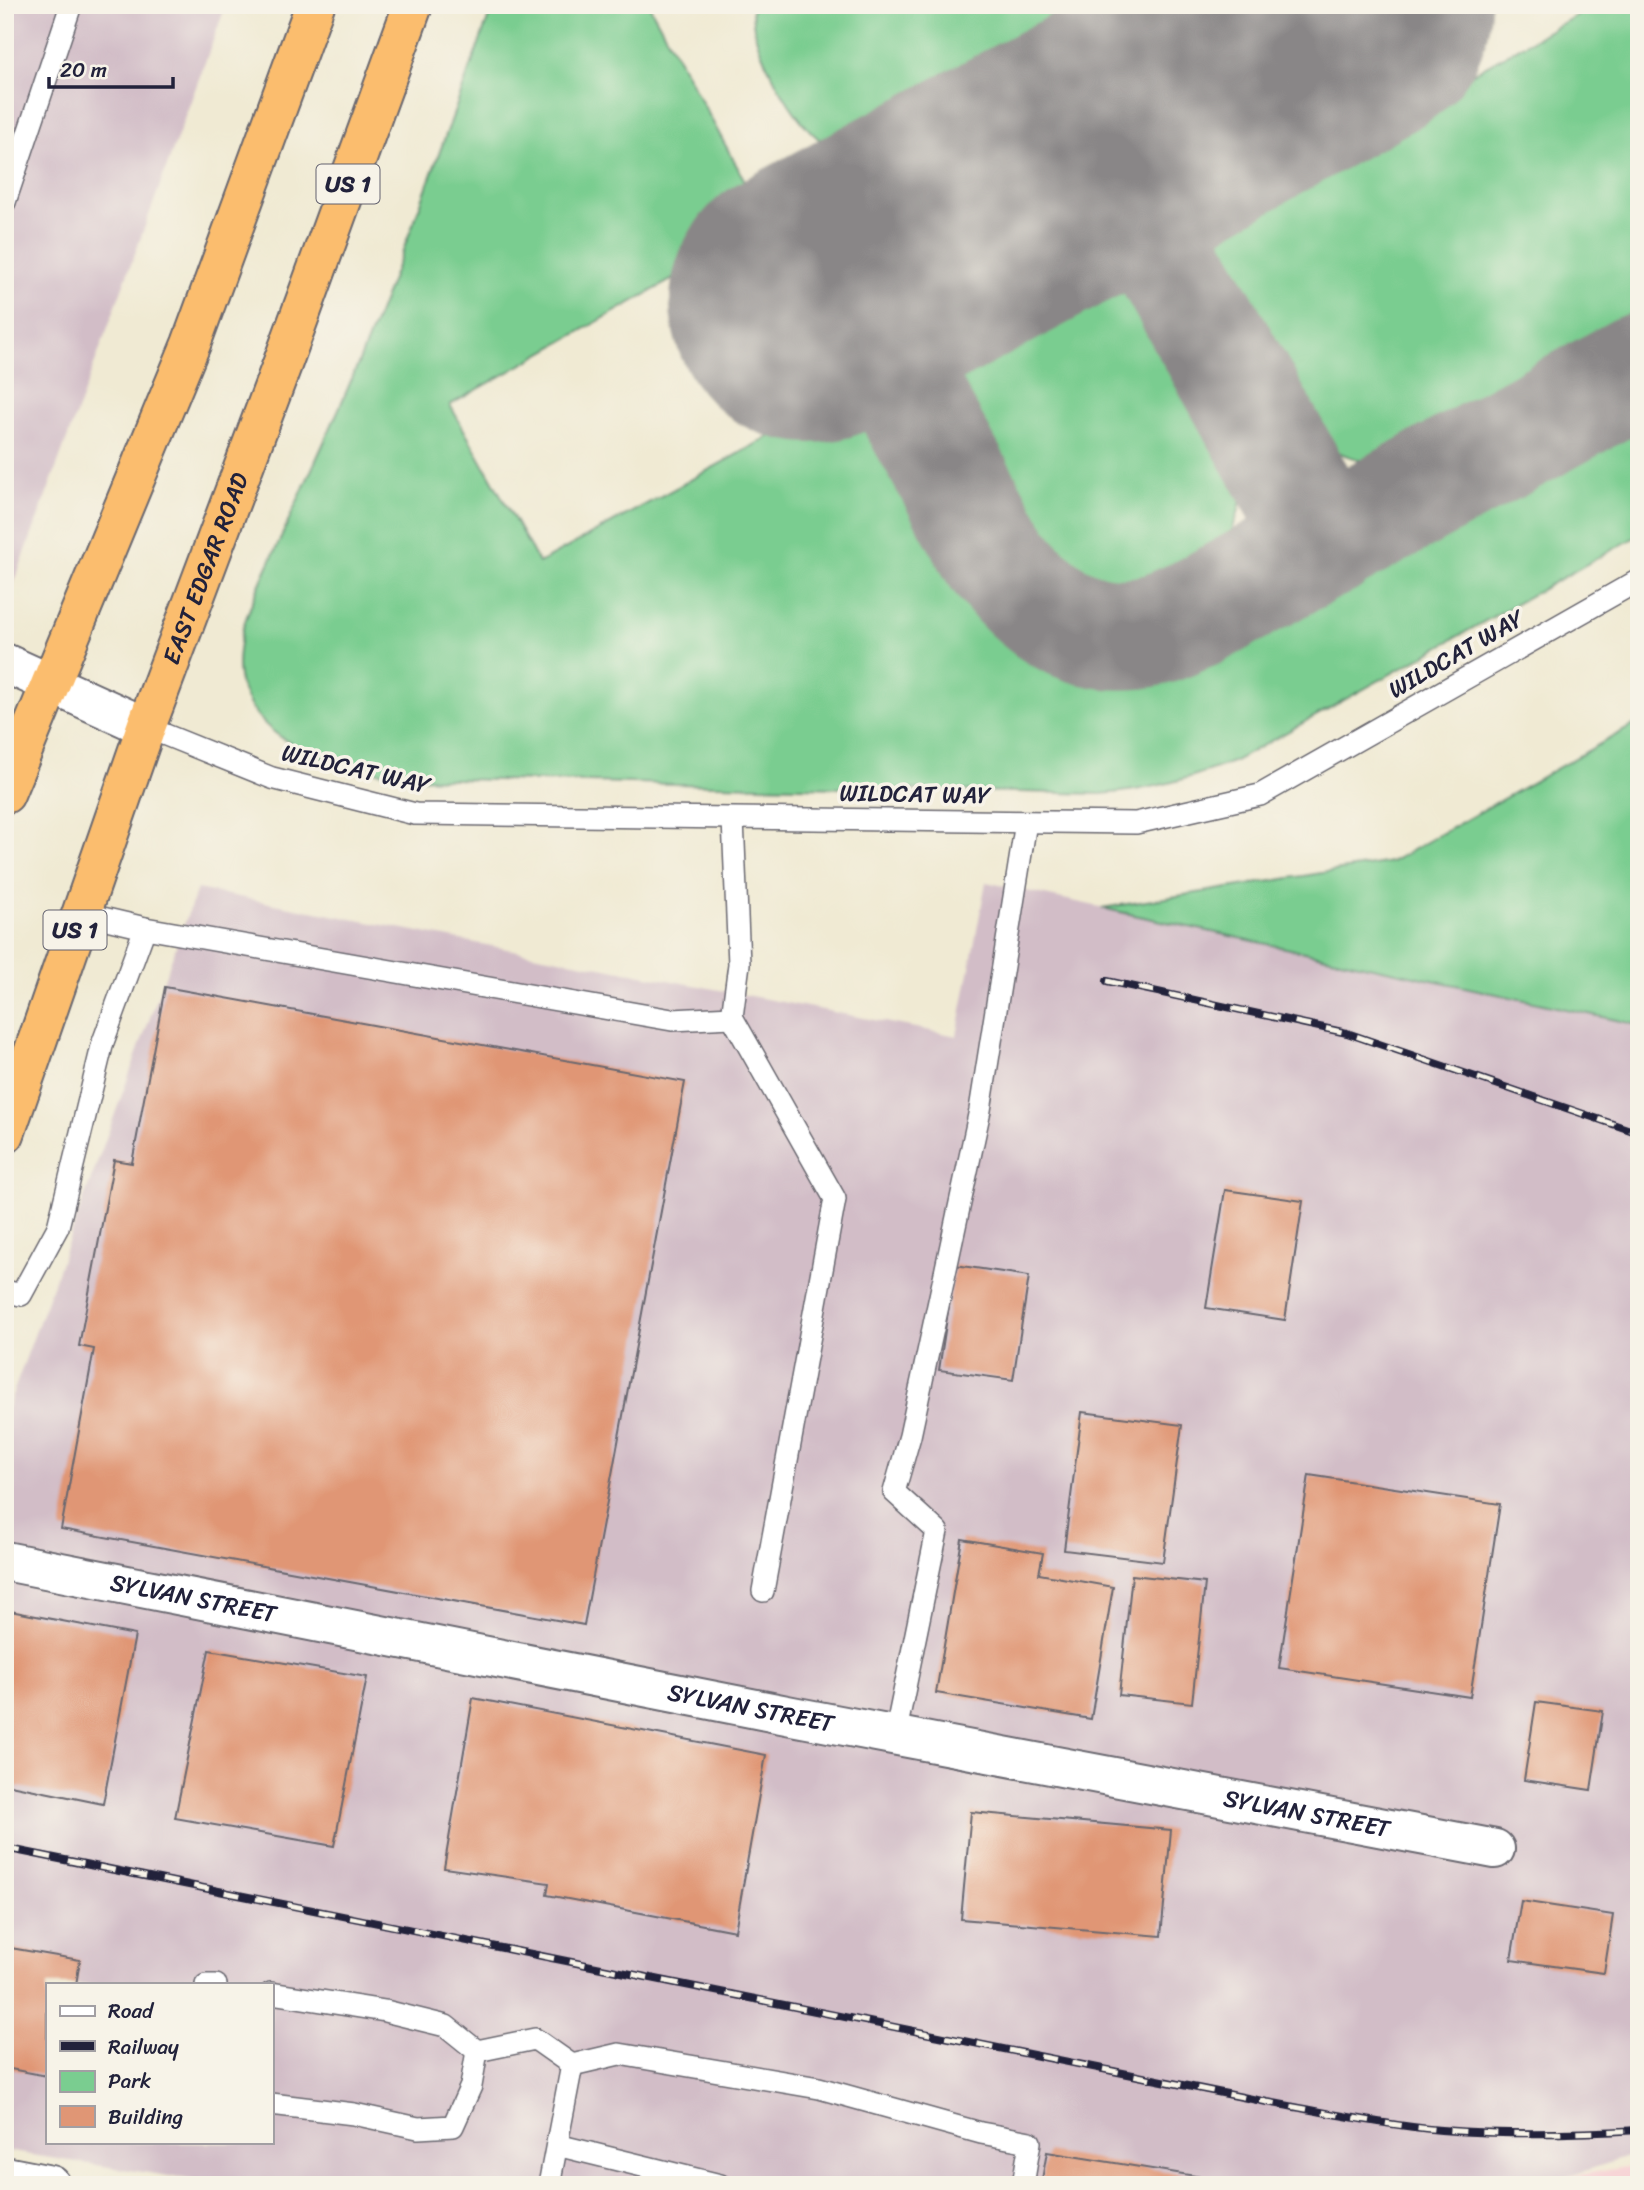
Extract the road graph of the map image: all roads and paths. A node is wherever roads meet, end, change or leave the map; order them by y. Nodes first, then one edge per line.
1 (71, 5) edge
2 (315, 5) edge
3 (413, 5) edge
4 (5, 202) edge
5 (1639, 580) edge
6 (5, 663) edge
7 (50, 682) junction
8 (146, 727) junction
9 (5, 794) edge
10 (733, 819) junction
11 (1026, 822) junction
12 (81, 914) junction
13 (145, 928) junction
14 (732, 1017) junction
15 (5, 1134) edge
16 (5, 1291) edge
17 (5, 1561) edge
18 (763, 1591) dead end
19 (895, 1736) junction
20 (1495, 1849) dead end
21 (273, 1993) edge
22 (477, 2051) junction
23 (572, 2065) junction
24 (273, 2104) edge
25 (557, 2145) junction
26 (5, 2176) edge
27 (51, 2185) edge
28 (549, 2185) edge
29 (719, 2185) edge
30 (1023, 2185) edge

1 - 4 lane
2 - 7 highway
3 - 8 highway, EAST EDGAR ROAD / US 1
5 - 11 lane, WILDCAT WAY
6 - 7 street
7 - 8 street
7 - 9 highway
8 - 10 lane, WILDCAT WAY
8 - 12 highway, EAST EDGAR ROAD / US 1
10 - 11 lane, WILDCAT WAY
10 - 14 lane
11 - 19 lane
12 - 13 lane
12 - 15 highway, EAST EDGAR ROAD / US 1
13 - 14 lane
13 - 16 lane
14 - 18 lane
17 - 19 street, SYLVAN STREET
19 - 20 street, SYLVAN STREET
21 - 22 lane
22 - 23 lane
22 - 24 lane
23 - 25 lane
23 - 30 lane
25 - 28 lane
25 - 29 lane
26 - 27 street

